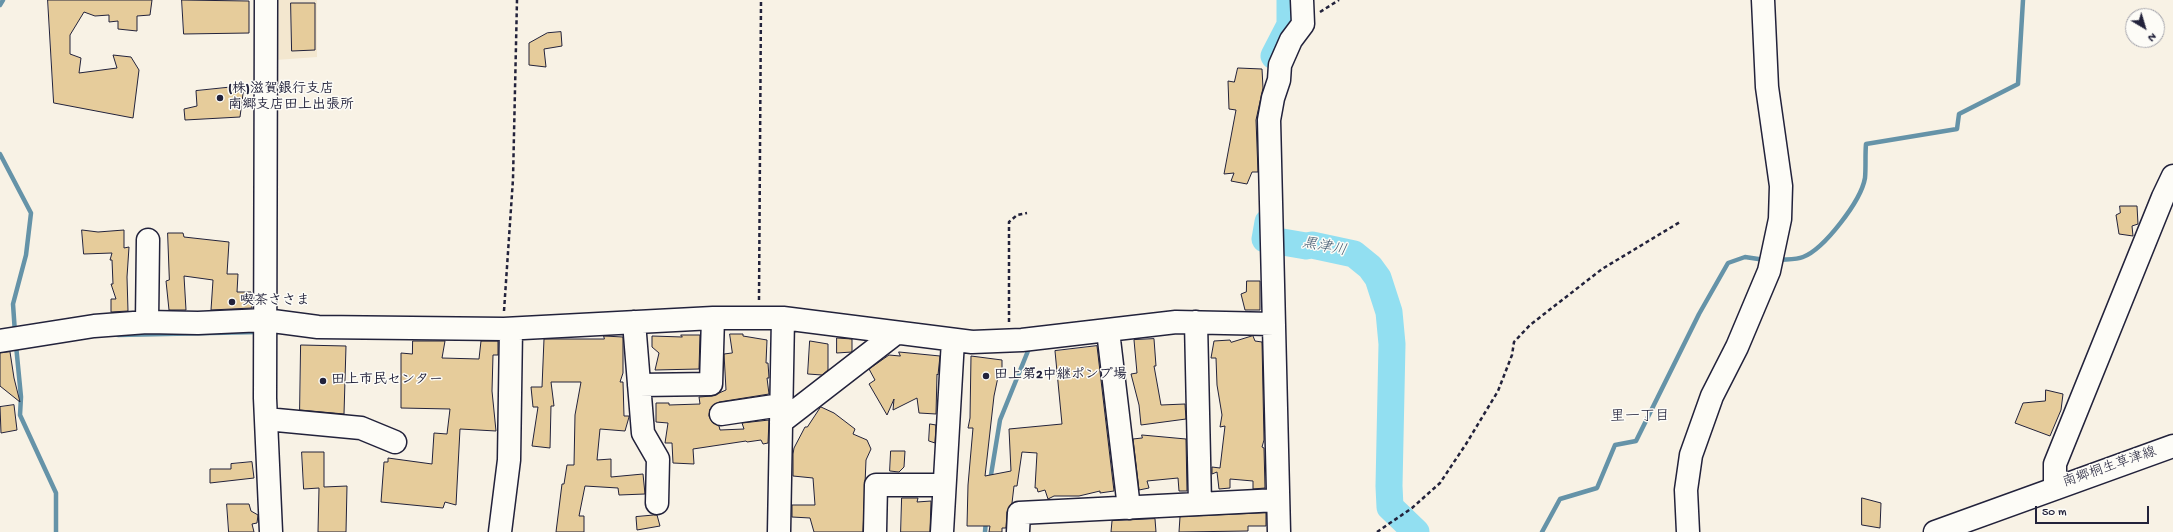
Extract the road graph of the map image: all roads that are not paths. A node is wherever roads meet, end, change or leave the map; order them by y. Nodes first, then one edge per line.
1 (266, 0) edge
2 (1302, 0) edge
3 (1763, 0) edge
4 (2173, 176) edge
5 (2168, 198) edge
6 (148, 240) dead end
7 (713, 318) junction
8 (783, 318) junction
9 (265, 320) junction
10 (147, 322) junction
11 (634, 322) junction
12 (1196, 322) junction
13 (1274, 324) junction
14 (508, 329) junction
15 (1108, 331) junction
16 (896, 333) junction
17 (953, 340) junction
18 (0, 341) edge
19 (639, 385) junction
20 (781, 413) junction
21 (721, 414) dead end
22 (266, 419) junction
23 (395, 442) dead end
24 (2173, 446) edge
25 (944, 485) junction
26 (2055, 488) junction
27 (1278, 500) junction
28 (657, 503) dead end
29 (1200, 504) junction
30 (1129, 508) junction
31 (271, 532) edge
32 (500, 532) edge
33 (779, 532) edge
34 (875, 532) edge
35 (942, 532) edge
36 (1018, 532) edge
37 (1279, 532) edge
38 (1688, 532) edge
39 (1935, 532) edge

1 - 9 street
2 - 13 street
3 - 38 street
4 - 5 street
5 - 26 street
6 - 10 street
7 - 8 street
7 - 11 street
7 - 19 street
8 - 16 street
8 - 20 street
9 - 10 street
9 - 14 street
9 - 22 street
10 - 18 street
11 - 14 street
11 - 19 street
12 - 13 street
12 - 15 street
12 - 29 street
13 - 27 street
14 - 32 street
15 - 17 street
15 - 30 street
16 - 17 street
16 - 20 street
17 - 25 street
19 - 28 street
20 - 21 street
20 - 33 street
22 - 23 street
22 - 31 street
24 - 26 street, 南郷桐生草津線
25 - 34 street
25 - 35 street
26 - 39 street, 南郷桐生草津線
27 - 29 street
27 - 37 street
29 - 30 street
30 - 36 street

